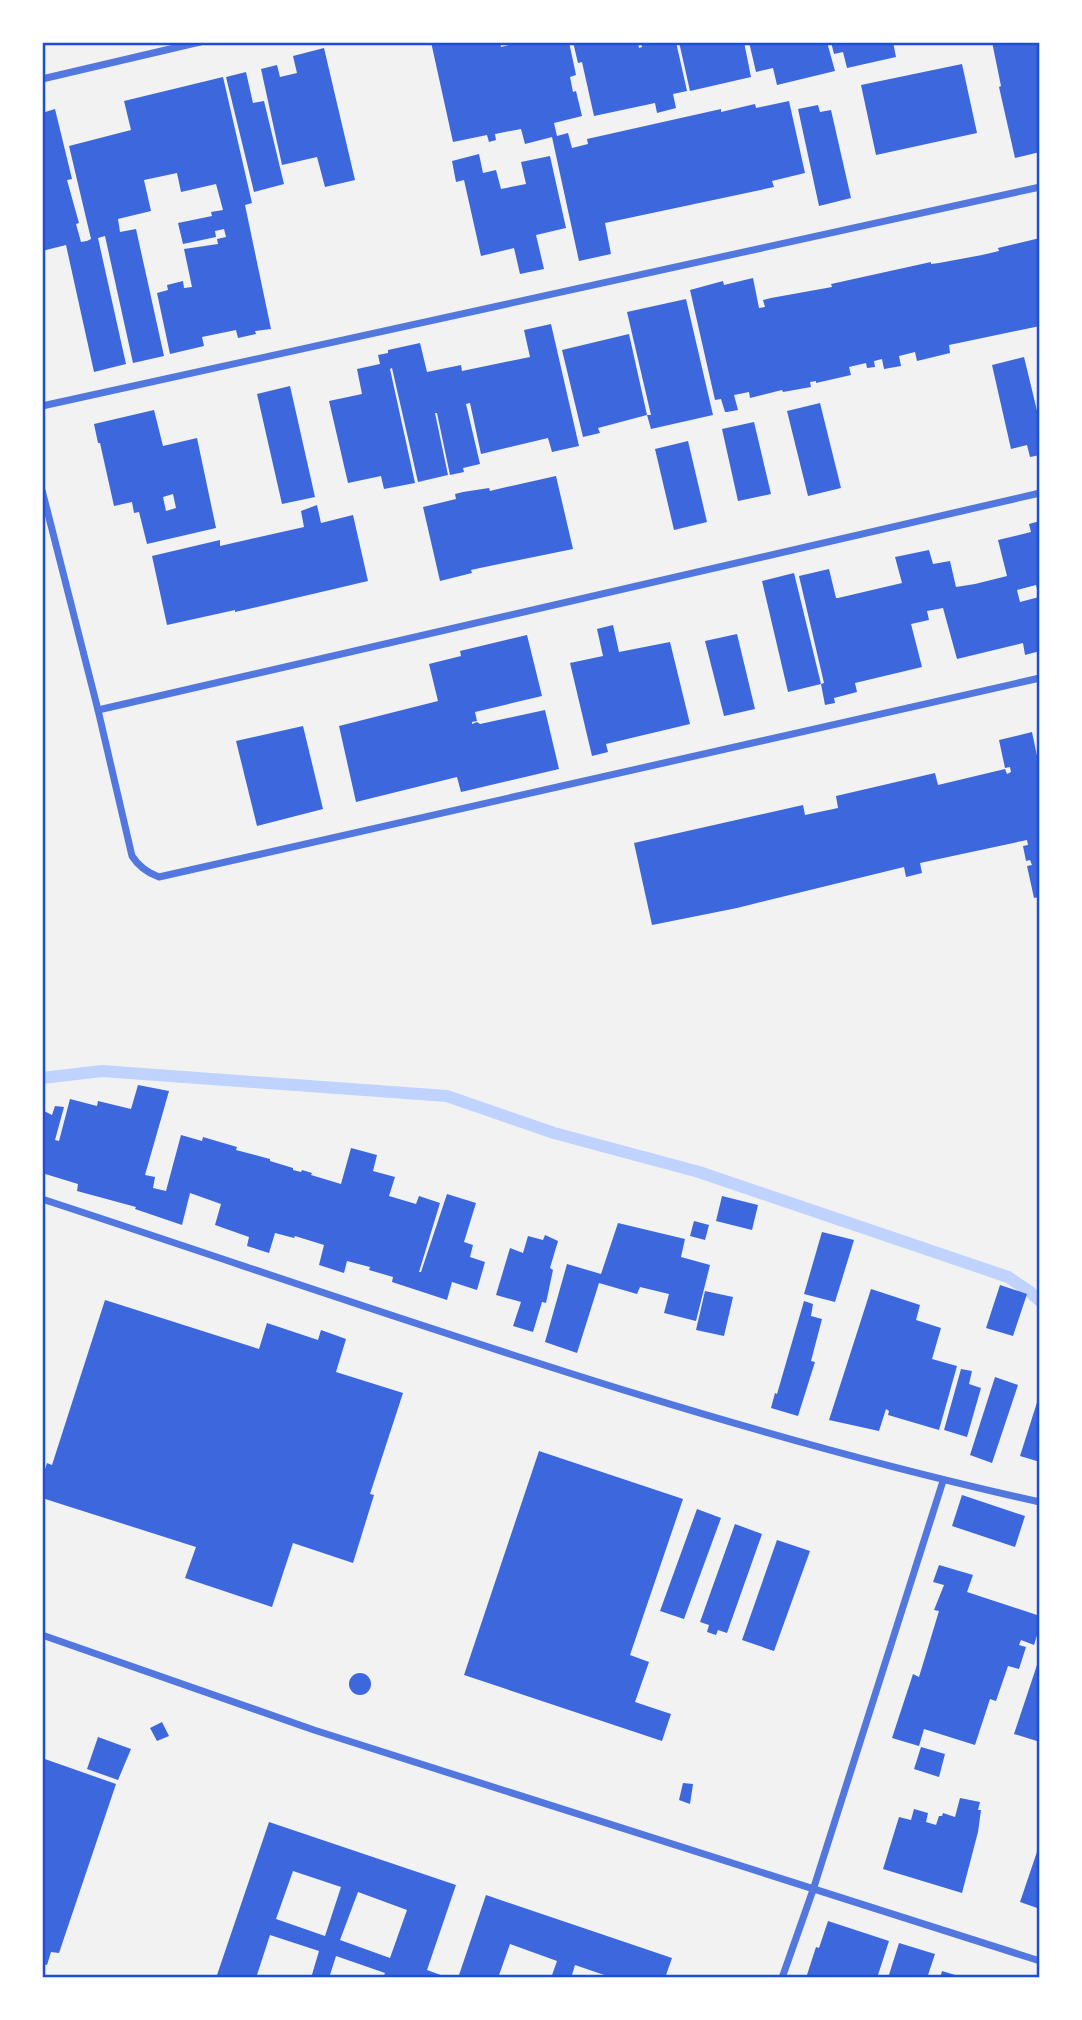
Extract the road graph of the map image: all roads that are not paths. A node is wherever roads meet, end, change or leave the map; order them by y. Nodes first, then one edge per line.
1 (200, 42) edge
2 (42, 79) edge
3 (1040, 187) edge
4 (42, 405) edge
5 (42, 490) edge
6 (1040, 493) edge
7 (1040, 678) edge
8 (98, 710) junction
9 (42, 1199) edge
10 (943, 1481) junction
11 (1040, 1502) edge
12 (42, 1635) edge
13 (813, 1890) junction
14 (1040, 1961) edge
15 (782, 1978) edge

1 - 2 street
3 - 4 street
5 - 8 street
6 - 8 street
7 - 8 street
9 - 10 street
10 - 11 street
10 - 13 street
12 - 13 street
13 - 14 street
13 - 15 street

